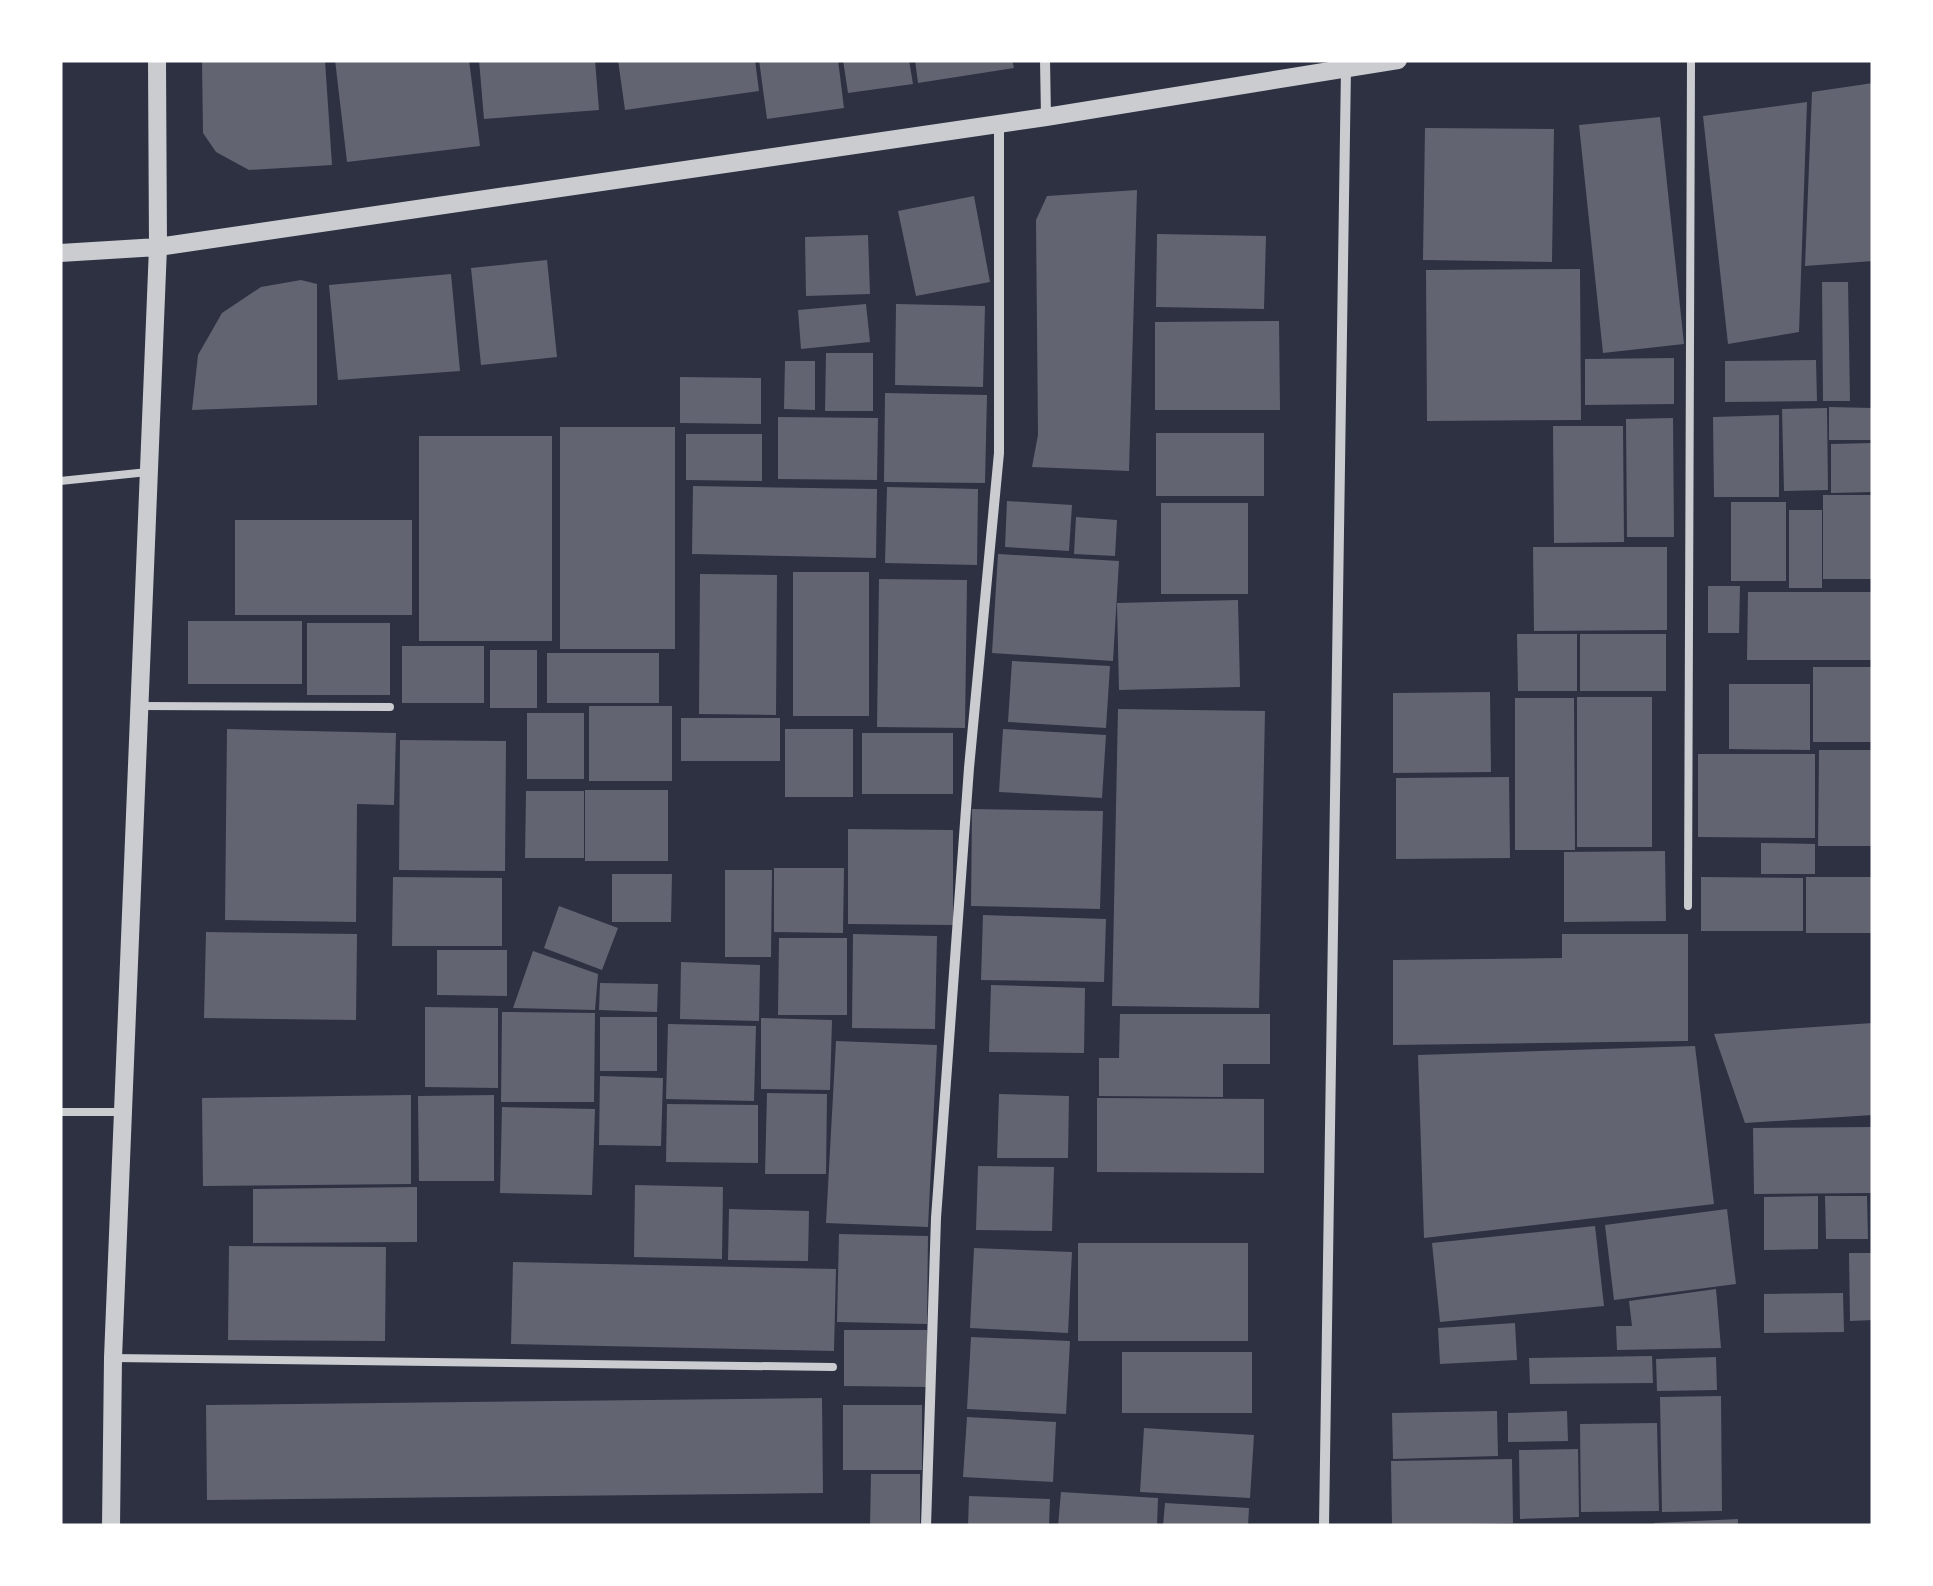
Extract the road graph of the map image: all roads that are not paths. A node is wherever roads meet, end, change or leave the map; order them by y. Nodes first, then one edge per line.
1 (157, 60) edge
2 (1046, 60) edge
3 (1398, 60) edge
4 (1692, 60) edge
5 (1308, 67) edge
6 (1346, 67) junction
7 (1046, 117) junction
8 (999, 121) junction
9 (158, 246) junction
10 (60, 253) edge
11 (148, 472) junction
12 (60, 480) edge
13 (140, 706) junction
14 (390, 707) dead end
15 (1688, 906) dead end
16 (60, 1112) edge
17 (123, 1112) junction
18 (113, 1358) junction
19 (833, 1367) dead end
20 (110, 1526) edge
21 (926, 1526) edge
22 (1324, 1526) edge

1 - 9 street
2 - 7 street
3 - 6 street
4 - 15 lane
5 - 6 street
5 - 7 street
6 - 22 street
7 - 8 street
8 - 9 street
8 - 21 street
9 - 10 street
9 - 11 street
11 - 12 lane
11 - 13 street
13 - 14 lane
13 - 17 street
16 - 17 lane
17 - 18 street
18 - 19 lane
18 - 20 street

